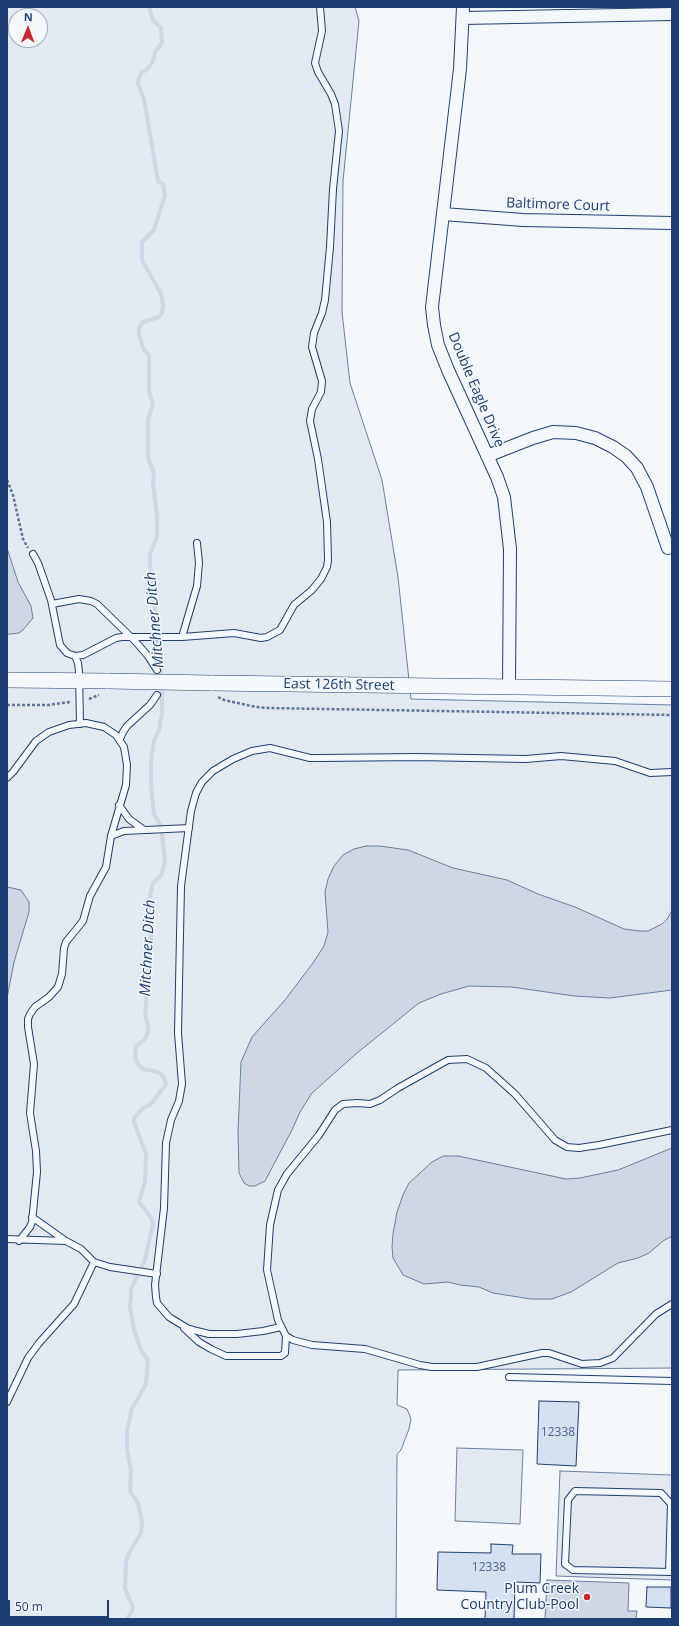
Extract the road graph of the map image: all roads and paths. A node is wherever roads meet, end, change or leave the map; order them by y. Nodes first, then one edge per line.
1 (320, 7) edge
2 (463, 12) edge
3 (672, 14) edge
4 (443, 214) junction
5 (672, 223) edge
6 (487, 456) junction
7 (7, 480) edge
8 (197, 543) dead end
9 (668, 548) dead end
10 (33, 554) joint
11 (52, 604) junction
12 (131, 637) junction
13 (182, 637) junction
14 (75, 656) junction
15 (157, 670) dead end
16 (7, 680) edge
17 (79, 681) junction
18 (509, 687) junction
19 (105, 688) junction
20 (672, 689) edge
21 (157, 695) dead end
22 (217, 697) dead end
23 (79, 700) junction
24 (7, 705) edge
25 (672, 715) edge
26 (80, 724) junction
27 (120, 739) junction
28 (672, 772) edge
29 (7, 778) edge
30 (120, 805) junction
31 (189, 828) junction
32 (144, 830) junction
33 (111, 836) junction
34 (672, 1130) edge
35 (32, 1217) junction
36 (7, 1239) edge
37 (19, 1241) junction
38 (66, 1241) junction
39 (94, 1262) junction
40 (157, 1274) junction
41 (672, 1304) edge
42 (182, 1325) junction
43 (281, 1327) junction
44 (286, 1336) junction
45 (509, 1377) dead end
46 (672, 1381) edge
47 (7, 1402) edge
48 (670, 1572) edge

1 - 13 lane
2 - 3 street
2 - 4 street, Double Eagle Drive
4 - 5 street, Baltimore Court
4 - 6 street, Double Eagle Drive
6 - 9 street
6 - 18 street, Double Eagle Drive
7 - 10 path
8 - 13 lane
10 - 11 lane
11 - 12 lane
11 - 14 lane
12 - 13 lane
12 - 14 lane
12 - 15 lane
14 - 17 lane
16 - 17 street, East 126th Street
17 - 19 street, East 126th Street
17 - 23 lane
18 - 19 street, East 126th Street, bridge
18 - 20 street, East 126th Street
19 - 23 path
21 - 27 lane
22 - 25 path
23 - 24 path
23 - 26 lane
26 - 27 lane
26 - 29 lane
27 - 30 lane
28 - 31 lane
30 - 32 lane
30 - 33 lane
31 - 32 lane
31 - 40 lane
32 - 33 lane
33 - 35 lane
34 - 43 lane
35 - 37 lane
35 - 38 lane
36 - 37 lane
37 - 38 lane
38 - 39 lane
39 - 40 lane
39 - 47 lane
40 - 42 lane
41 - 44 lane
42 - 43 lane
42 - 44 lane
43 - 44 lane
45 - 46 lane
48 - 48 lane

